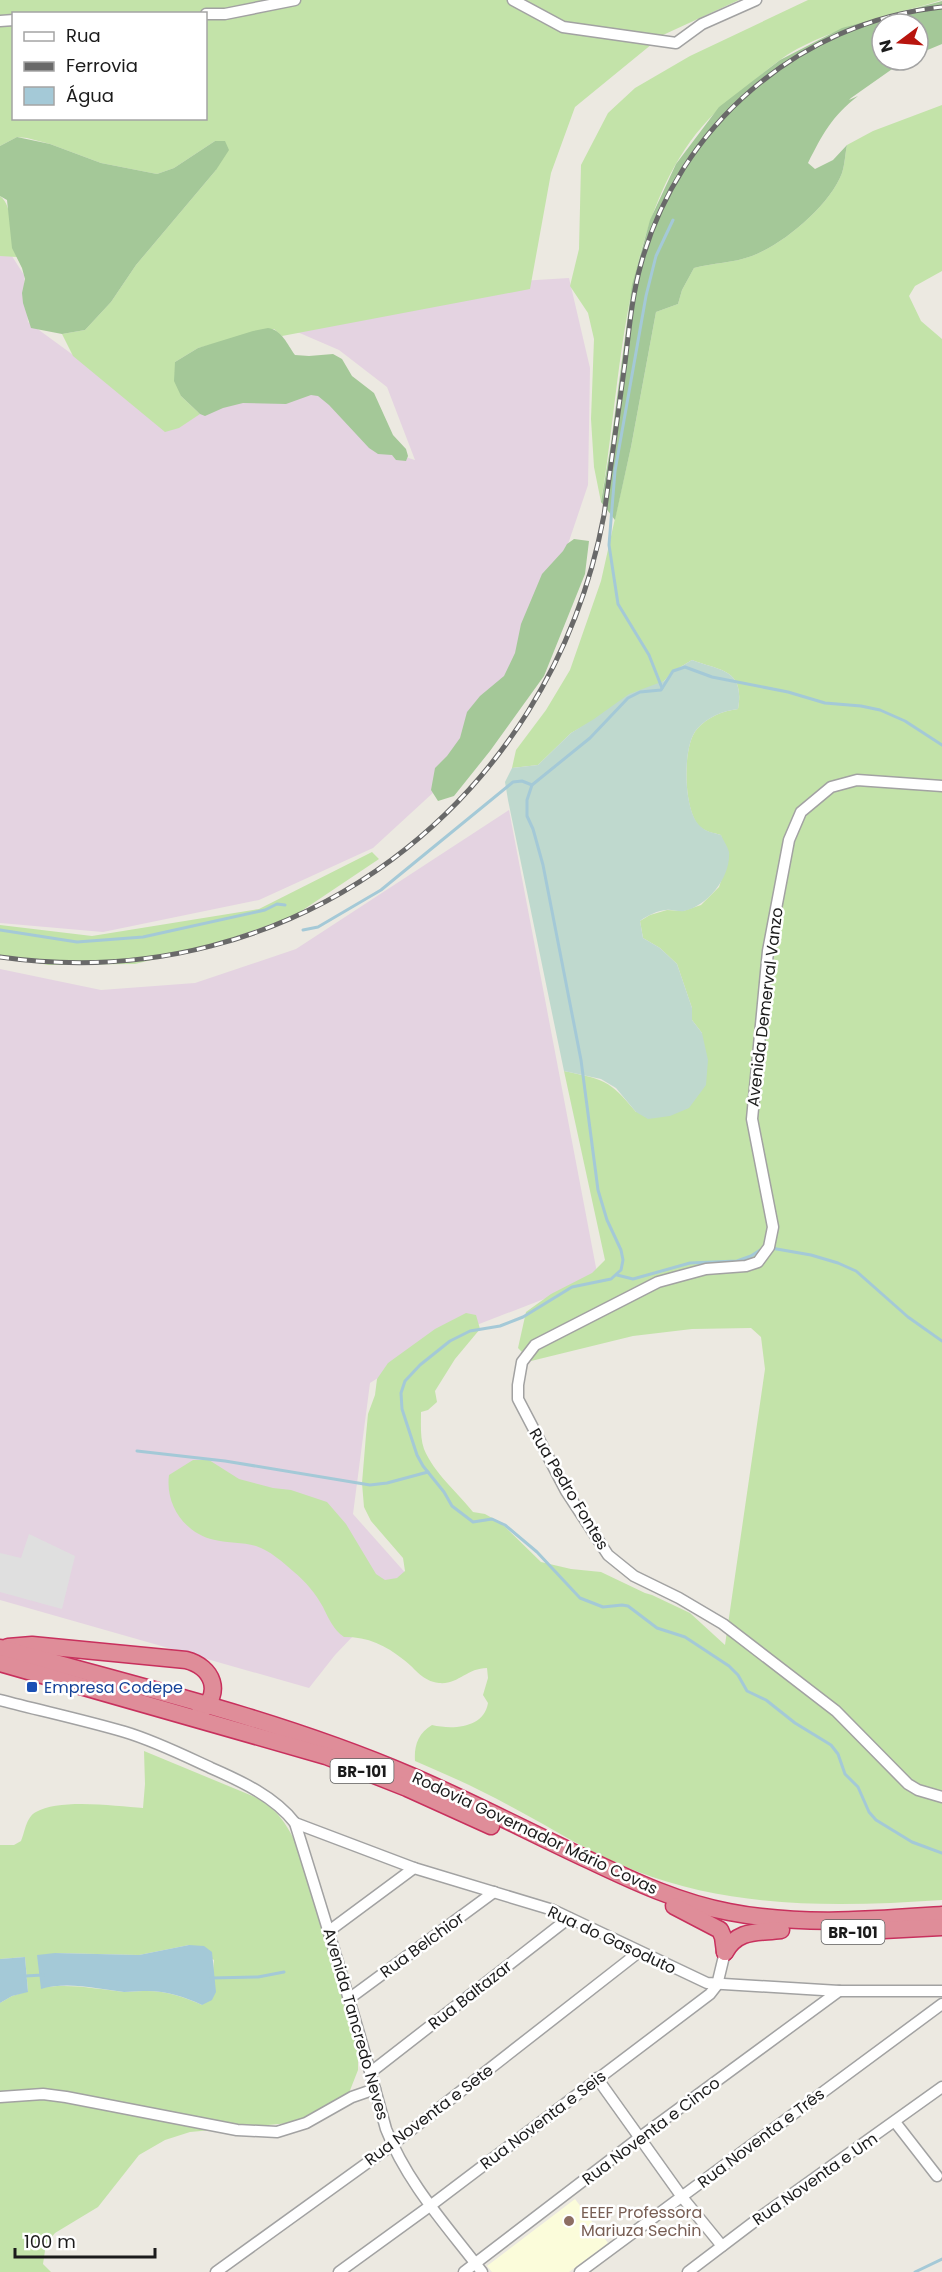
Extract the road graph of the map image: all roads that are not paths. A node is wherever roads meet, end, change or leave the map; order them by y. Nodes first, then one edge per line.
1 (295, 0) edge
2 (513, 0) edge
3 (756, 0) edge
4 (207, 14) edge
5 (942, 786) edge
6 (769, 1247) joint
7 (0, 1648) edge
8 (0, 1663) edge
9 (0, 1700) edge
10 (208, 1705) junction
11 (186, 1717) junction
12 (942, 1797) edge
13 (295, 1823) junction
14 (414, 1868) junction
15 (494, 1892) junction
16 (674, 1906) junction
17 (942, 1915) edge
18 (569, 1918) junction
19 (942, 1927) edge
20 (781, 1930) junction
21 (329, 1931) junction
22 (639, 1952) junction
23 (725, 1952) junction
24 (717, 1985) junction
25 (840, 1991) junction
26 (942, 1991) edge
27 (350, 1998) junction
28 (942, 2004) edge
29 (370, 2072) junction
30 (597, 2078) junction
31 (942, 2087) edge
32 (375, 2090) junction
33 (0, 2097) edge
34 (895, 2122) junction
35 (639, 2139) junction
36 (392, 2145) junction
37 (937, 2176) dead end
38 (682, 2197) junction
39 (430, 2206) junction
40 (722, 2246) junction
41 (479, 2268) edge
42 (216, 2272) edge
43 (339, 2272) edge
44 (464, 2272) edge
45 (580, 2272) edge
46 (688, 2272) edge

1 - 4 street
2 - 3 street
5 - 6 street, Avenida Demerval Vanzo
6 - 12 street, Rua Pedro Fontes
7 - 10 highway, Rodovia Governador Mário Covas / BR-101
7 - 10 highway
8 - 11 highway, Rodovia Governador Mário Covas / BR-101
9 - 13 street
10 - 11 highway
10 - 17 highway, Rodovia Governador Mário Covas / BR-101
11 - 16 highway, Rodovia Governador Mário Covas / BR-101
13 - 14 street, Rua do Gasoduto
13 - 21 street, Avenida Tancredo Neves
14 - 15 street, Rua do Gasoduto
14 - 21 street
15 - 18 street, Rua do Gasoduto
15 - 27 street, Rua Belchior
16 - 20 highway, Rodovia Governador Mário Covas / BR-101
16 - 23 highway
18 - 22 street, Rua do Gasoduto
18 - 29 street, Rua Baltazar
19 - 20 highway, Rodovia Governador Mário Covas / BR-101
20 - 23 highway
21 - 27 street, Avenida Tancredo Neves
22 - 24 street, Rua do Gasoduto
22 - 36 street, Rua Noventa e Sete
23 - 24 street
24 - 25 street, Rua do Gasoduto
24 - 30 street, Rua Noventa e Seis
25 - 26 street, Rua do Gasoduto
25 - 35 street, Rua Noventa e Cinco
27 - 29 street, Avenida Tancredo Neves
28 - 38 street, Rua Noventa e Três
29 - 32 street, Avenida Tancredo Neves
30 - 35 street
30 - 39 street, Rua Noventa e Seis
31 - 34 street, Rua Noventa e Um
32 - 33 street
32 - 36 street, Avenida Tancredo Neves
34 - 37 street
34 - 40 street, Rua Noventa e Um
35 - 38 street
35 - 41 street, Rua Noventa e Cinco
36 - 39 street, Avenida Tancredo Neves
36 - 42 street, Rua Noventa e Sete
38 - 40 street
38 - 45 street, Rua Noventa e Três
39 - 41 street, Avenida Tancredo Neves
39 - 43 street, Rua Noventa e Seis
40 - 46 street, Rua Noventa e Um
41 - 44 street, Rua Noventa e Cinco

